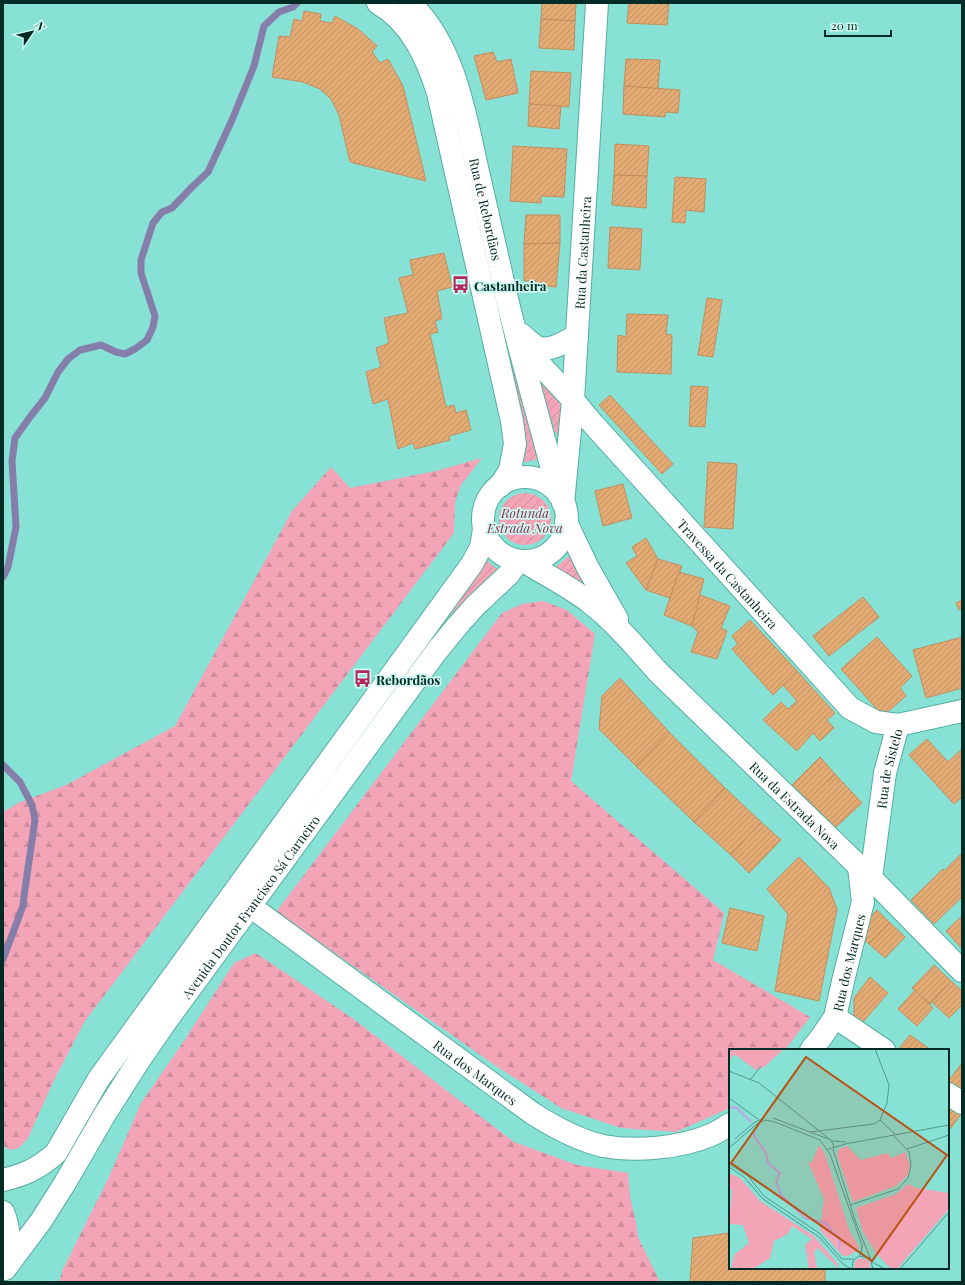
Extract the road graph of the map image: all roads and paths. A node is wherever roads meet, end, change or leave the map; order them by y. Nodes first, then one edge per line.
1 (378, 3) edge
2 (410, 3) edge
3 (597, 3) edge
4 (517, 336) junction
5 (577, 336) junction
6 (573, 400) junction
7 (500, 486) junction
8 (563, 507) junction
9 (484, 529) junction
10 (522, 561) junction
11 (629, 639) junction
12 (962, 710) edge
13 (898, 725) junction
14 (865, 872) junction
15 (250, 906) junction
16 (962, 970) edge
17 (835, 1017) junction
18 (812, 1049) edge
19 (883, 1049) edge
20 (949, 1095) edge
21 (962, 1103) edge
22 (729, 1125) edge
23 (3, 1180) edge
24 (3, 1212) edge
25 (4, 1271) edge

1 - 7 main road, Rua de Rebordãos
2 - 4 main road, Rua de Rebordãos
3 - 5 main road, Rua da Castanheira
4 - 5 main road
4 - 6 main road, Travessa da Castanheira
4 - 8 main road, Rua de Rebordãos
5 - 6 main road, Rua da Castanheira
6 - 8 main road, Rua da Castanheira
6 - 13 main road, Travessa da Castanheira
7 - 8 main road
7 - 9 main road
8 - 10 main road
8 - 11 main road, Rua da Estrada Nova
9 - 10 main road
9 - 23 main road, Avenida Doutor Francisco Sá Carneiro
10 - 11 main road, Rua da Estrada Nova
10 - 15 main road, Avenida Doutor Francisco Sá Carneiro
11 - 14 main road, Rua da Estrada Nova
12 - 13 main road, Rua de Sistelo
13 - 14 main road, Rua de Sistelo
14 - 16 main road, Rua da Estrada Nova
14 - 17 main road, Rua dos Marques
15 - 22 main road, Rua dos Marques
15 - 25 main road, Avenida Doutor Francisco Sá Carneiro
17 - 18 main road, Rua dos Marques
17 - 19 main road
20 - 21 main road
24 - 25 main road

